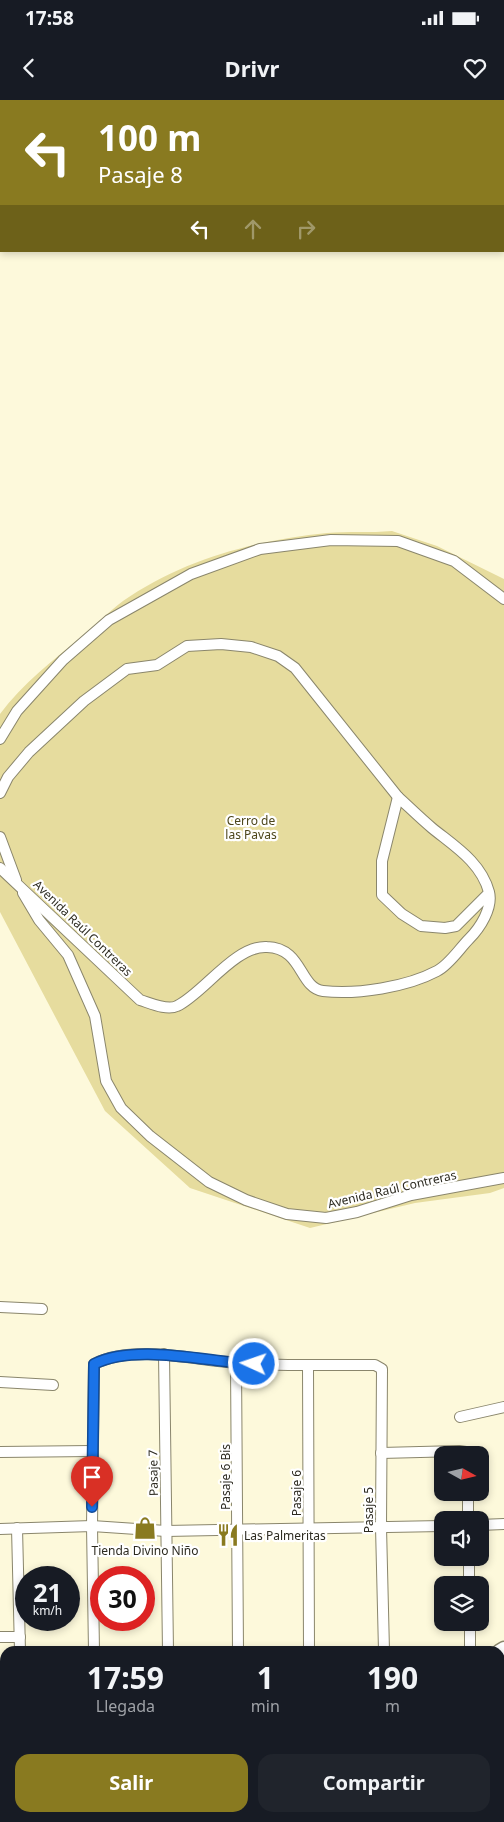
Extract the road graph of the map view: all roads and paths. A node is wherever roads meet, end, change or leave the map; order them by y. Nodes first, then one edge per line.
1 (504, 599) edge
2 (0, 738) edge
3 (0, 793) edge
4 (398, 797) junction
5 (0, 837) edge
6 (0, 868) edge
7 (17, 882) junction
8 (489, 892) junction
9 (504, 1178) edge
10 (0, 1307) edge
11 (42, 1309) dead end
12 (164, 1354) junction
13 (236, 1363) junction
14 (308, 1365) junction
15 (0, 1382) edge
16 (53, 1385) dead end
17 (504, 1407) edge
18 (460, 1417) dead end
19 (92, 1451) junction
20 (0, 1452) edge
21 (434, 1452) edge
22 (381, 1453) junction
23 (504, 1524) edge
24 (489, 1525) edge
25 (92, 1526) junction
26 (434, 1526) edge
27 (381, 1527) junction
28 (17, 1528) junction
29 (0, 1529) edge
30 (308, 1529) junction
31 (238, 1530) junction
32 (166, 1531) junction
33 (470, 1631) edge
34 (0, 1637) edge
35 (20, 1637) junction
36 (20, 1646) edge
37 (94, 1646) edge
38 (168, 1646) edge
39 (238, 1646) edge
40 (309, 1646) edge
41 (384, 1646) edge
42 (470, 1646) edge

1 - 2 street
3 - 4 street
4 - 8 street
4 - 8 street
5 - 7 street, Avenida Raúl Contreras
6 - 7 street, Avenida Raúl Contreras
7 - 8 street, Avenida Raúl Contreras
7 - 9 street, Avenida Raúl Contreras
10 - 11 street
12 - 13 street
12 - 19 street
12 - 32 street, Pasaje 7
13 - 14 street
13 - 31 street, Pasaje 6 Bis
14 - 22 street, Pasaje 5
14 - 30 street, Pasaje 6
15 - 16 street
17 - 18 street
19 - 20 street
19 - 25 street
21 - 22 street
22 - 27 street, Pasaje 5
23 - 24 street
25 - 28 street
25 - 32 street
25 - 37 street
26 - 27 street
27 - 30 street
27 - 41 street, Pasaje 5
28 - 29 street
28 - 35 street
30 - 31 street
30 - 40 street, Pasaje 6
31 - 32 street
31 - 39 street, Pasaje 6 Bis
32 - 38 street, Pasaje 7
33 - 42 street
34 - 35 street
35 - 36 street

